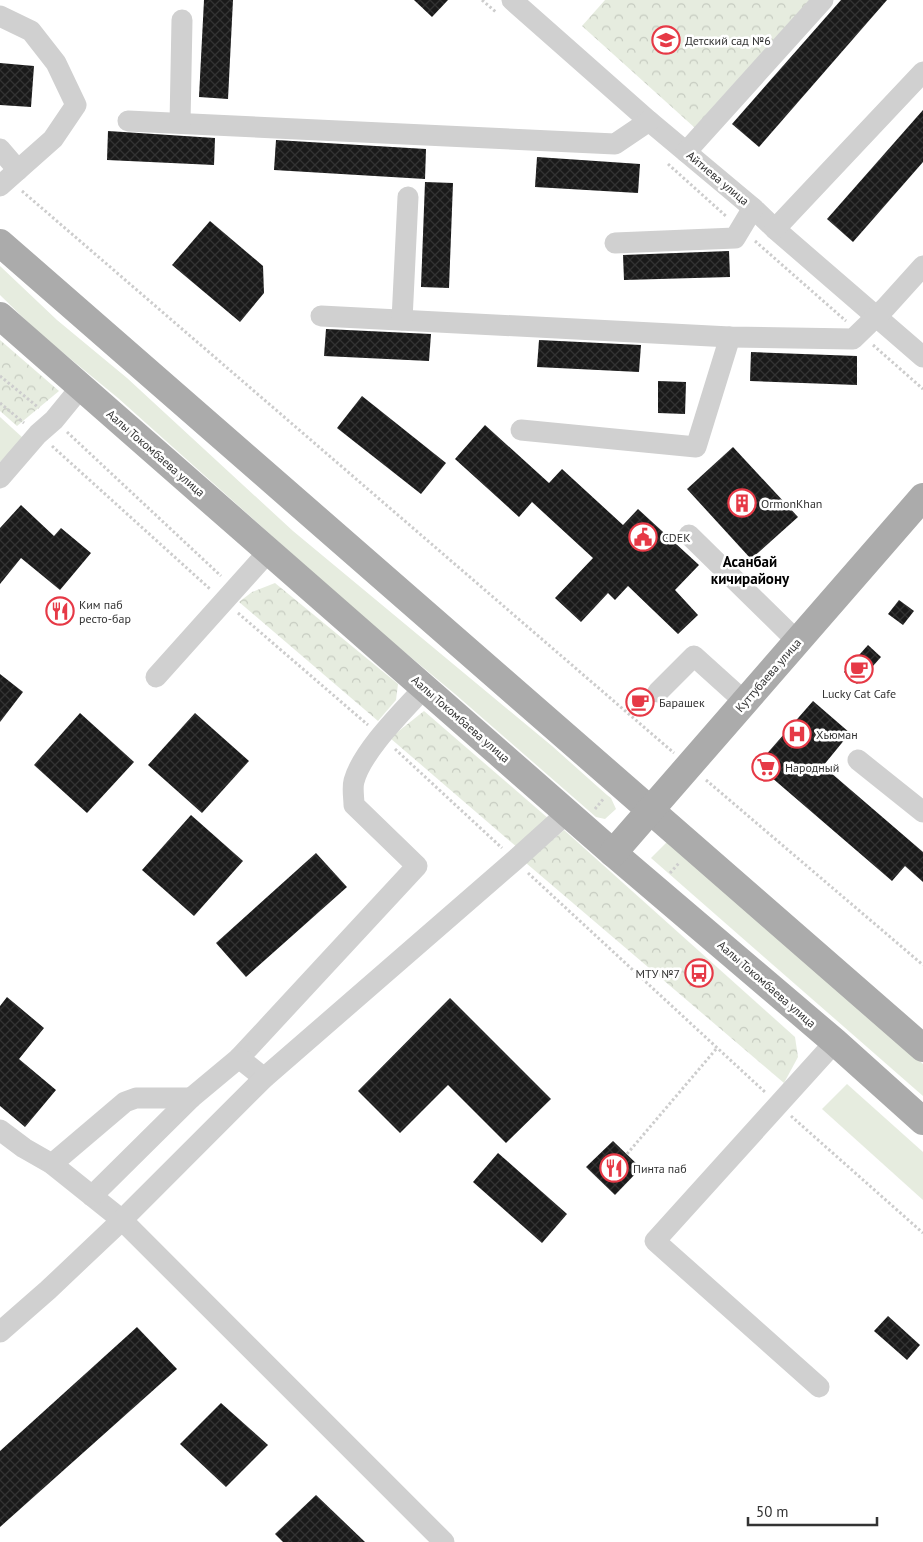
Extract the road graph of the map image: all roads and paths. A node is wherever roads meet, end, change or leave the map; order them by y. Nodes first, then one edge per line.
1 (482, 0) edge
2 (823, 0) edge
3 (507, 9) edge
4 (0, 16) edge
5 (182, 20) dead end
6 (923, 72) edge
7 (128, 121) dead end
8 (649, 122) junction
9 (180, 124) junction
10 (0, 149) edge
11 (686, 152) junction
12 (661, 158) dead end
13 (9, 178) edge
14 (408, 197) dead end
15 (753, 208) junction
16 (741, 228) junction
17 (775, 229) junction
18 (0, 243) edge
19 (615, 243) dead end
20 (923, 266) edge
21 (0, 316) edge
22 (321, 316) dead end
23 (876, 316) junction
24 (402, 320) junction
25 (860, 333) junction
26 (730, 337) junction
27 (923, 357) edge
28 (0, 376) edge
29 (81, 387) junction
30 (923, 389) edge
31 (0, 403) edge
32 (45, 430) junction
33 (521, 430) dead end
34 (0, 478) edge
35 (0, 489) edge
36 (923, 497) edge
37 (689, 535) dead end
38 (269, 551) junction
39 (229, 595) junction
40 (798, 641) junction
41 (156, 677) dead end
42 (424, 688) junction
43 (658, 692) dead end
44 (745, 702) junction
45 (381, 736) junction
46 (680, 759) dead end
47 (858, 760) dead end
48 (703, 778) dead end
49 (607, 794) dead end
50 (651, 811) junction
51 (923, 812) edge
52 (579, 813) junction
53 (614, 853) junction
54 (515, 860) junction
55 (923, 965) edge
56 (835, 1042) junction
57 (717, 1048) junction
58 (923, 1048) edge
59 (239, 1058) junction
60 (264, 1078) junction
61 (191, 1098) junction
62 (778, 1105) junction
63 (923, 1121) edge
64 (0, 1130) edge
65 (627, 1154) dead end
66 (52, 1164) junction
67 (92, 1196) junction
68 (122, 1220) junction
69 (923, 1233) edge
70 (0, 1332) edge
71 (819, 1387) dead end
72 (444, 1542) edge

1 - 3 path
2 - 11 street
3 - 8 street, Айтиева улица
4 - 13 street
5 - 9 street
6 - 17 street
7 - 9 street
8 - 9 street
8 - 11 street, Айтиева улица
10 - 13 street
11 - 15 street, Айтиева улица
12 - 16 path
13 - 46 path
14 - 24 street
15 - 16 street
15 - 17 street, Айтиева улица
16 - 19 street
16 - 25 path
17 - 23 street, Айтиева улица
18 - 50 main road
20 - 23 street
21 - 29 main road, Аалы Токомбаева улица
22 - 24 street
23 - 25 street
23 - 27 street, Айтиева улица
24 - 26 street
25 - 26 street
25 - 30 path
26 - 33 street
28 - 32 path
29 - 32 street
29 - 38 main road, Аалы Токомбаева улица
31 - 32 path
32 - 34 street
32 - 35 street
32 - 39 path
32 - 39 path
36 - 40 main road, Куттубаева улица
37 - 40 street
38 - 39 street
38 - 42 main road, Аалы Токомбаева улица
39 - 41 street
39 - 45 path
40 - 44 main road, Куттубаева улица
42 - 45 street
42 - 52 main road, Аалы Токомбаева улица
43 - 44 street
44 - 50 main road, Куттубаева улица
45 - 54 path
45 - 59 street
47 - 51 street
48 - 55 path
49 - 52 path
50 - 53 main road, Куттубаева улица
50 - 58 main road
52 - 53 main road, Аалы Токомбаева улица
52 - 54 street
53 - 56 main road, Аалы Токомбаева улица
54 - 57 path
54 - 60 street
56 - 62 street
56 - 63 main road, Аалы Токомбаева улица
57 - 62 path
57 - 65 path
59 - 60 street
59 - 61 street
60 - 68 street
61 - 66 street
61 - 67 street
62 - 69 path
62 - 71 street
64 - 66 street
66 - 67 street
67 - 68 street
68 - 70 street
68 - 72 street

